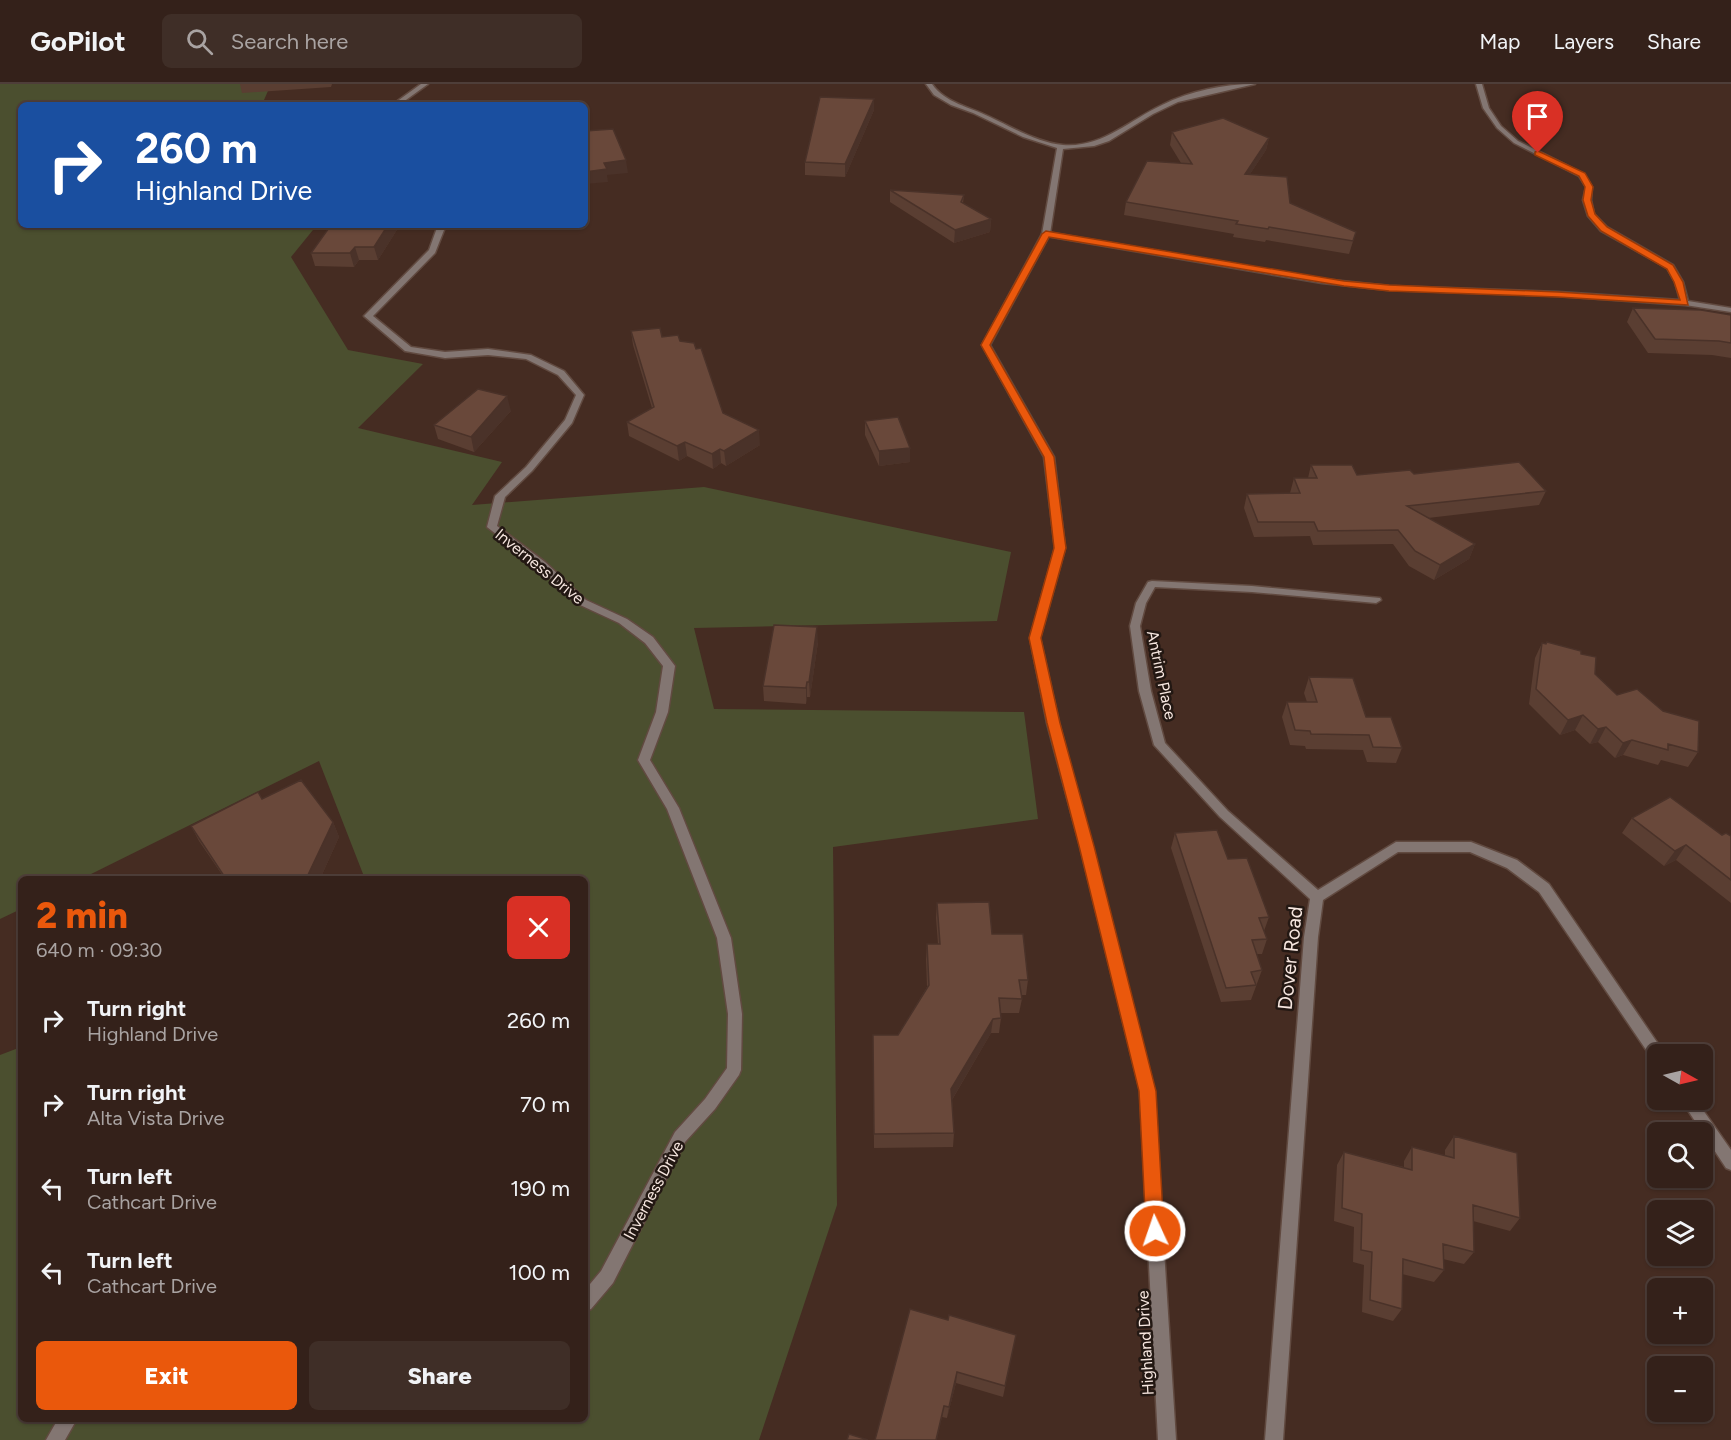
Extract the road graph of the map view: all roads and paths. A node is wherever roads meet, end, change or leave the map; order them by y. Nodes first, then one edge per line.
1 (425, 84) edge
2 (929, 84) edge
3 (1252, 84) edge
4 (1479, 84) edge
5 (399, 102) edge
6 (1060, 147) junction
7 (441, 228) edge
8 (1046, 234) junction
9 (1685, 303) junction
10 (1731, 310) edge
11 (1376, 600) dead end
12 (1317, 897) junction
13 (1650, 1044) edge
14 (1695, 1110) edge
15 (1731, 1163) edge
16 (588, 1299) edge
17 (66, 1422) edge
18 (55, 1440) edge
19 (1167, 1440) edge
20 (1274, 1440) edge

1 - 5 street
2 - 6 street
3 - 6 street
4 - 9 street
6 - 8 street, Highland Drive
7 - 16 street, Inverness Drive
8 - 9 street
8 - 19 street, Highland Drive
9 - 10 street
11 - 12 street, Antrim Place
12 - 13 street, Dover Road
12 - 20 street, Dover Road
14 - 15 street
17 - 18 street

